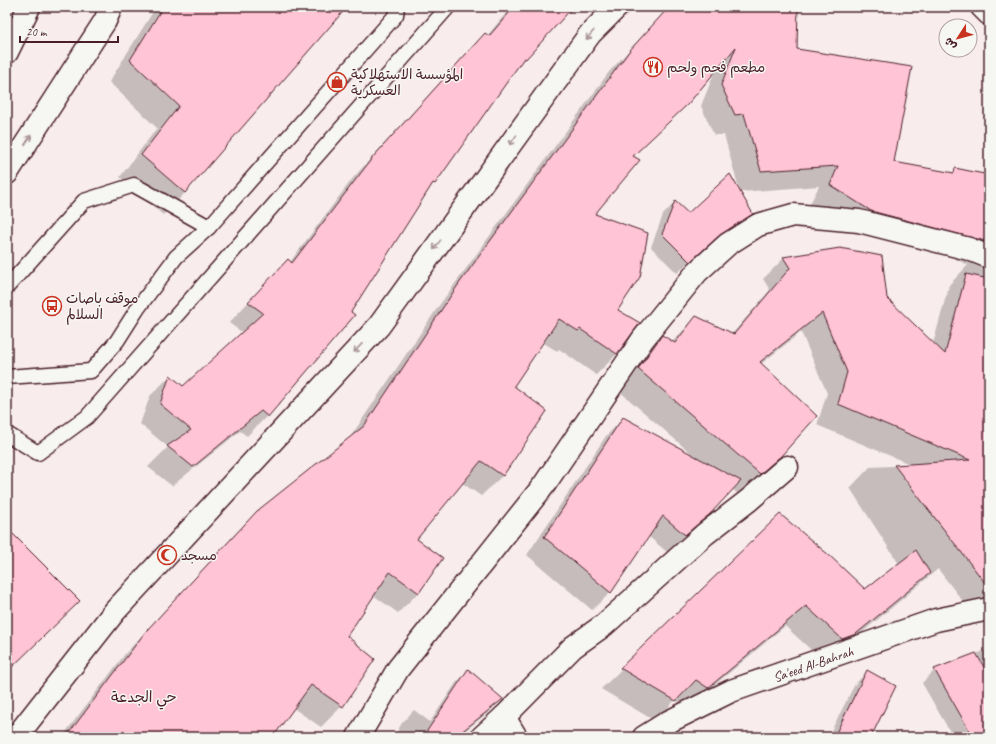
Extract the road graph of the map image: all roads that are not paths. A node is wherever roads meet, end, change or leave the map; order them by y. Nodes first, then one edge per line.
1 (29, 7) edge
2 (111, 7) edge
3 (396, 7) edge
4 (448, 7) edge
5 (617, 7) edge
6 (982, 7) edge
7 (989, 14) edge
8 (7, 52) edge
9 (7, 173) edge
10 (209, 227) junction
11 (989, 257) edge
12 (7, 287) edge
13 (7, 377) edge
14 (7, 434) edge
15 (787, 467) dead end
16 (989, 610) edge
17 (504, 717) junction
18 (16, 737) edge
19 (358, 737) edge
20 (482, 737) edge
21 (516, 737) edge
22 (644, 737) edge

1 - 8 street
9 -> 2 street
3 - 10 lane
4 - 14 lane
5 -> 18 street
6 - 7 street
10 - 12 lane
10 - 13 lane
11 - 19 street
15 - 17 street
16 - 22 street, Sa'eed Al-Bahrah
17 - 20 street
17 - 21 street

